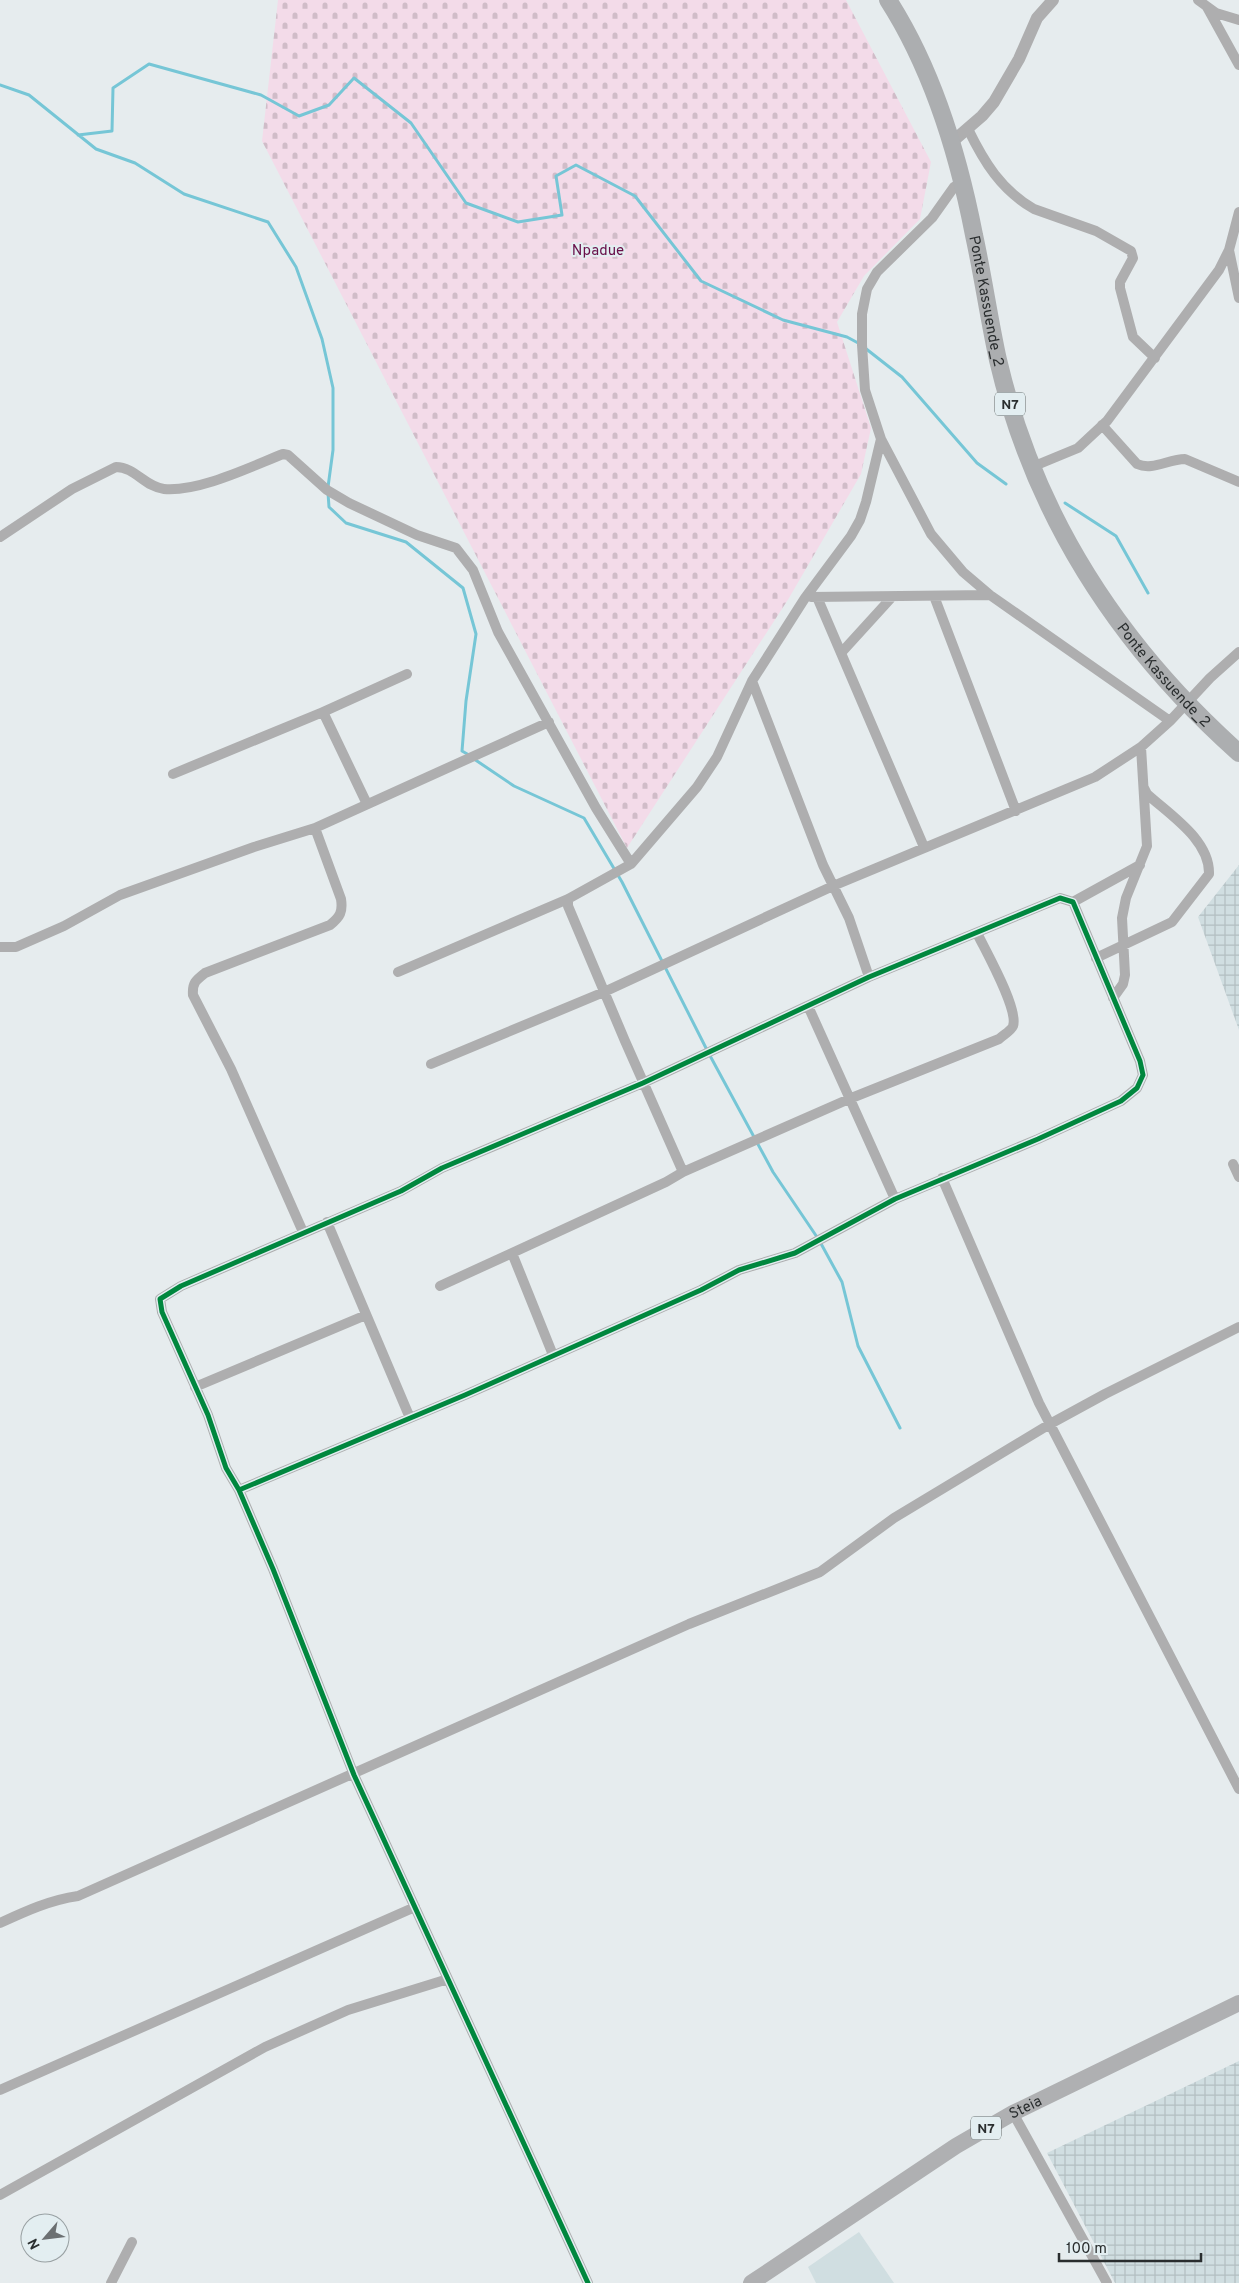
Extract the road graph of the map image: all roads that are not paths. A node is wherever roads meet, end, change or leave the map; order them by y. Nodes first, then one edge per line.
1 (888, 0) edge
2 (1053, 0) edge
3 (1198, 0) edge
4 (1207, 7) junction
5 (1239, 20) edge
6 (1239, 65) edge
7 (968, 129) junction
8 (952, 142) junction
9 (962, 182) junction
10 (1239, 212) edge
11 (1233, 244) edge
12 (1239, 298) edge
13 (1155, 358) junction
14 (1102, 425) junction
15 (881, 439) junction
16 (1032, 467) junction
17 (1239, 482) edge
18 (0, 537) edge
19 (990, 595) junction
20 (934, 596) junction
21 (817, 597) junction
22 (892, 597) junction
23 (805, 598) junction
24 (1239, 652) edge
25 (841, 653) junction
26 (407, 674) dead end
27 (752, 681) junction
28 (1188, 704) junction
29 (323, 712) junction
30 (1170, 721) junction
31 (548, 722) junction
32 (1141, 747) junction
33 (1239, 753) edge
34 (173, 774) dead end
35 (1144, 788) junction
36 (367, 804) junction
37 (1016, 811) junction
38 (315, 828) junction
39 (924, 847) junction
40 (631, 864) junction
41 (1140, 865) junction
42 (833, 886) junction
43 (568, 900) junction
44 (1073, 902) junction
45 (977, 933) junction
46 (1124, 945) junction
47 (0, 947) edge
48 (1096, 958) junction
49 (398, 972) dead end
50 (869, 977) junction
51 (604, 992) junction
52 (1113, 998) junction
53 (808, 1006) junction
54 (431, 1064) dead end
55 (643, 1083) junction
56 (849, 1099) junction
57 (1233, 1164) dead end
58 (683, 1172) junction
59 (1239, 1177) edge
60 (942, 1178) junction
61 (895, 1199) junction
62 (328, 1222) junction
63 (303, 1232) junction
64 (512, 1253) junction
65 (440, 1286) dead end
66 (366, 1315) junction
67 (1239, 1327) edge
68 (553, 1355) junction
69 (195, 1386) junction
70 (410, 1418) junction
71 (1050, 1424) junction
72 (239, 1490) junction
73 (354, 1775) junction
74 (1239, 1789) edge
75 (415, 1907) junction
76 (0, 1923) edge
77 (448, 1979) junction
78 (1239, 2003) edge
79 (0, 2090) edge
80 (1013, 2113) junction
81 (0, 2195) edge
82 (132, 2242) dead end
83 (111, 2283) edge
84 (588, 2283) edge
85 (750, 2283) edge
86 (1107, 2283) edge

1 - 8 highway, Ponte Kassuende_2 / N7
2 - 7 street
3 - 4 street
4 - 5 street
4 - 6 street
7 - 8 street
7 - 13 street
8 - 9 highway, Ponte Kassuende_2 / N7
9 - 15 street
9 - 16 highway, Ponte Kassuende_2 / N7
10 - 11 street
11 - 12 street
11 - 13 street
13 - 14 street
14 - 16 street
14 - 17 street
15 - 19 street
15 - 23 street
16 - 28 highway, Ponte Kassuende_2 / N7
18 - 31 street
19 - 20 street
19 - 30 street
20 - 22 street
20 - 37 street
21 - 22 street
21 - 23 street
21 - 25 street
22 - 25 street
23 - 27 street
24 - 28 street
25 - 39 street
26 - 29 street
27 - 40 street
27 - 42 street
28 - 30 street
28 - 33 highway, Ponte Kassuende_2 / N7
29 - 34 street
29 - 36 street
30 - 32 street
31 - 36 street
31 - 40 street
32 - 35 street
32 - 37 street
35 - 41 street
35 - 46 street
36 - 38 street
37 - 39 street
38 - 47 street
38 - 63 street
39 - 42 street
40 - 43 street
41 - 44 street
41 - 46 street
42 - 50 street
42 - 51 street
43 - 49 street
43 - 51 street
44 - 45 street
44 - 48 street
45 - 50 street
45 - 56 street
46 - 48 street
46 - 52 street
48 - 52 street
50 - 53 street
51 - 54 street
51 - 55 street
52 - 60 street
53 - 55 street
53 - 56 street
55 - 58 street
55 - 62 street
56 - 58 street
56 - 61 street
57 - 59 street
58 - 64 street
60 - 61 street
60 - 71 street
61 - 68 street
62 - 63 street
62 - 66 street
63 - 69 street
64 - 65 street
64 - 68 street
66 - 69 street
66 - 70 street
67 - 71 street
68 - 70 street
69 - 72 street
70 - 72 street
71 - 73 street
71 - 74 street
72 - 73 street
73 - 75 street
73 - 76 street
75 - 77 street
75 - 79 street
77 - 81 street
77 - 84 street
78 - 80 main road, Steia / N7
80 - 85 main road, Steia / N7
80 - 86 street
82 - 83 street

